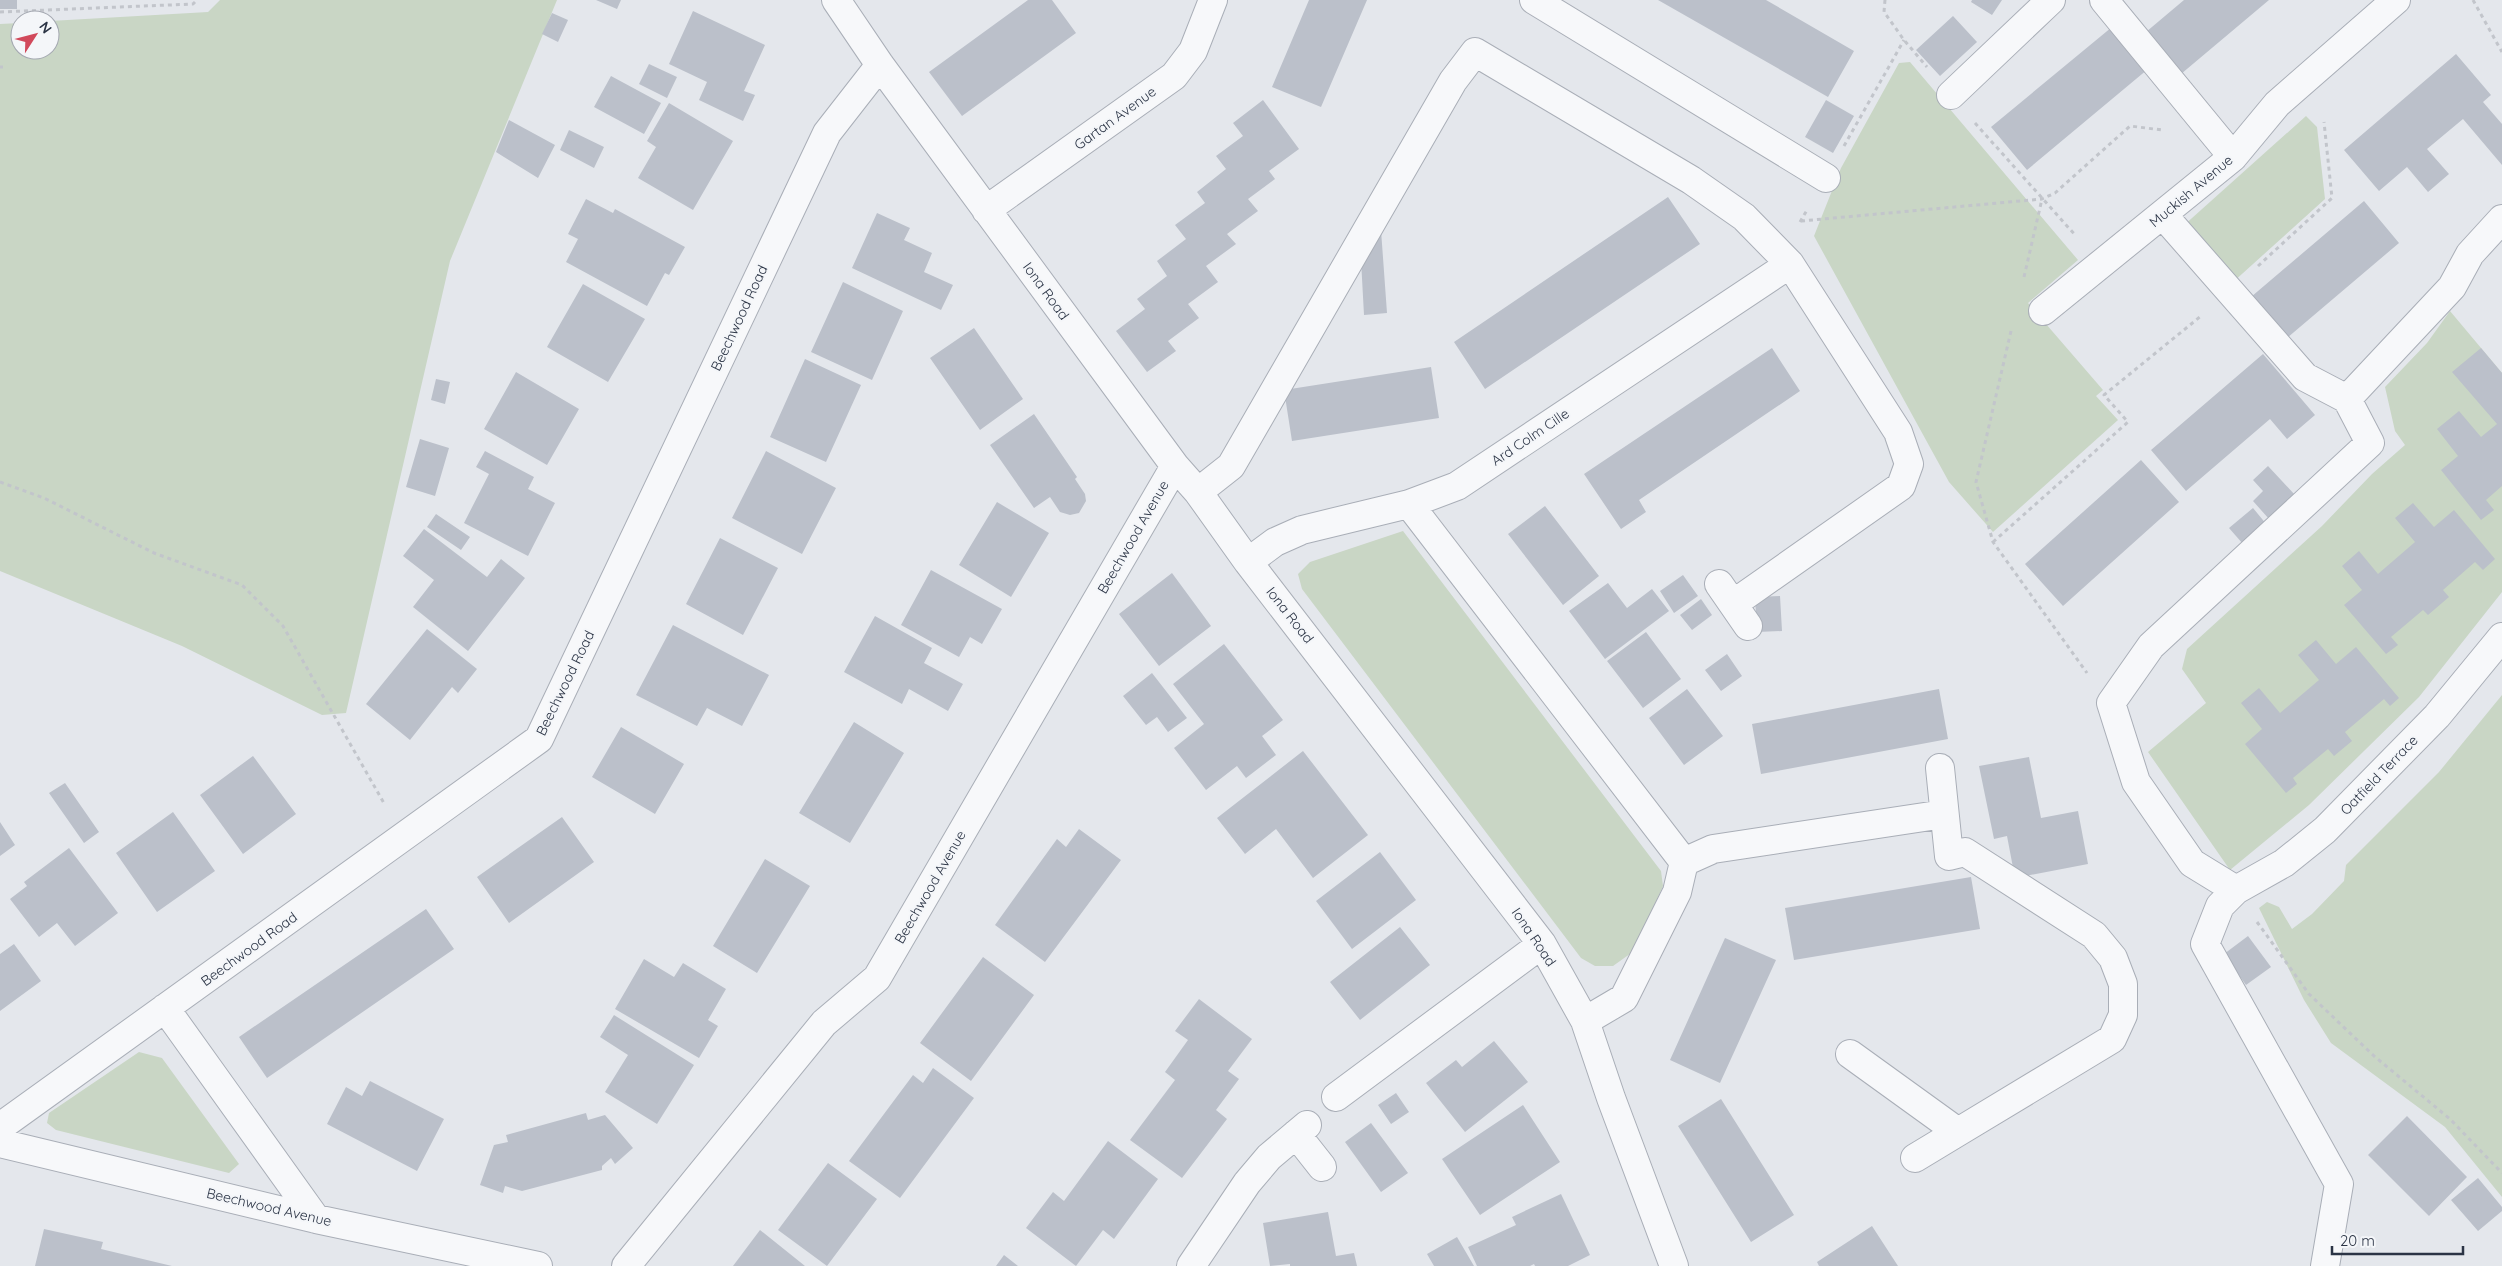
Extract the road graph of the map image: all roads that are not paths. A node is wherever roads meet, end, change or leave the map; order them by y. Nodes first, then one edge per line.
1 (836, 0) edge
2 (1213, 0) edge
3 (1534, 0) edge
4 (2051, 0) edge
5 (2104, 0) edge
6 (2396, 0) edge
7 (880, 65) junction
8 (1951, 95) road end
9 (2233, 157) junction
10 (1826, 178) dead end
11 (986, 210) junction
12 (2163, 215) junction
13 (2502, 219) edge
14 (1790, 264) junction
15 (2043, 312) dead end
16 (2346, 399) junction
17 (1175, 466) junction
18 (1198, 492) junction
19 (1409, 504) junction
20 (1248, 562) junction
21 (1748, 626) dead end
22 (2502, 637) edge
23 (1940, 768) dead end
24 (1944, 814) junction
25 (1684, 862) junction
26 (2236, 890) junction
27 (1542, 944) junction
28 (166, 1008) junction
29 (1585, 1021) junction
30 (1850, 1054) dead end
31 (1336, 1097) dead end
32 (0, 1127) edge
33 (1958, 1132) junction
34 (0, 1143) edge
35 (1915, 1158) dead end
36 (1322, 1167) dead end
37 (316, 1219) junction
38 (1194, 1265) edge
39 (538, 1266) edge
40 (626, 1266) edge
41 (1674, 1266) edge
42 (2324, 1266) edge

1 - 7 street, Iona Road
2 - 11 street, Gartan Avenue
3 - 10 street
4 - 8 street
5 - 9 street
6 - 9 street, Muckish Avenue
7 - 11 street, Iona Road
7 - 28 street, Beechwood Road
9 - 12 street, Muckish Avenue
11 - 17 street, Iona Road
12 - 15 street, Muckish Avenue
12 - 16 street
13 - 16 street
14 - 18 street
14 - 19 street, Ard Colm Cille
14 - 21 street
16 - 26 street
17 - 18 street, Iona Road
17 - 40 street, Beechwood Avenue
18 - 20 street, Iona Road
19 - 20 street, Ard Colm Cille
19 - 25 street
20 - 27 street, Iona Road
22 - 26 street, Oatfield Terrace
23 - 24 street
24 - 25 street
24 - 33 street
25 - 29 street
26 - 42 street, Oatfield Terrace
27 - 29 street, Iona Road
27 - 31 street
28 - 32 street, Beechwood Road
28 - 37 street
29 - 41 street, Iona Road
30 - 33 street
33 - 35 street
34 - 37 street, Beechwood Avenue
36 - 38 street
37 - 39 street, Beechwood Avenue

